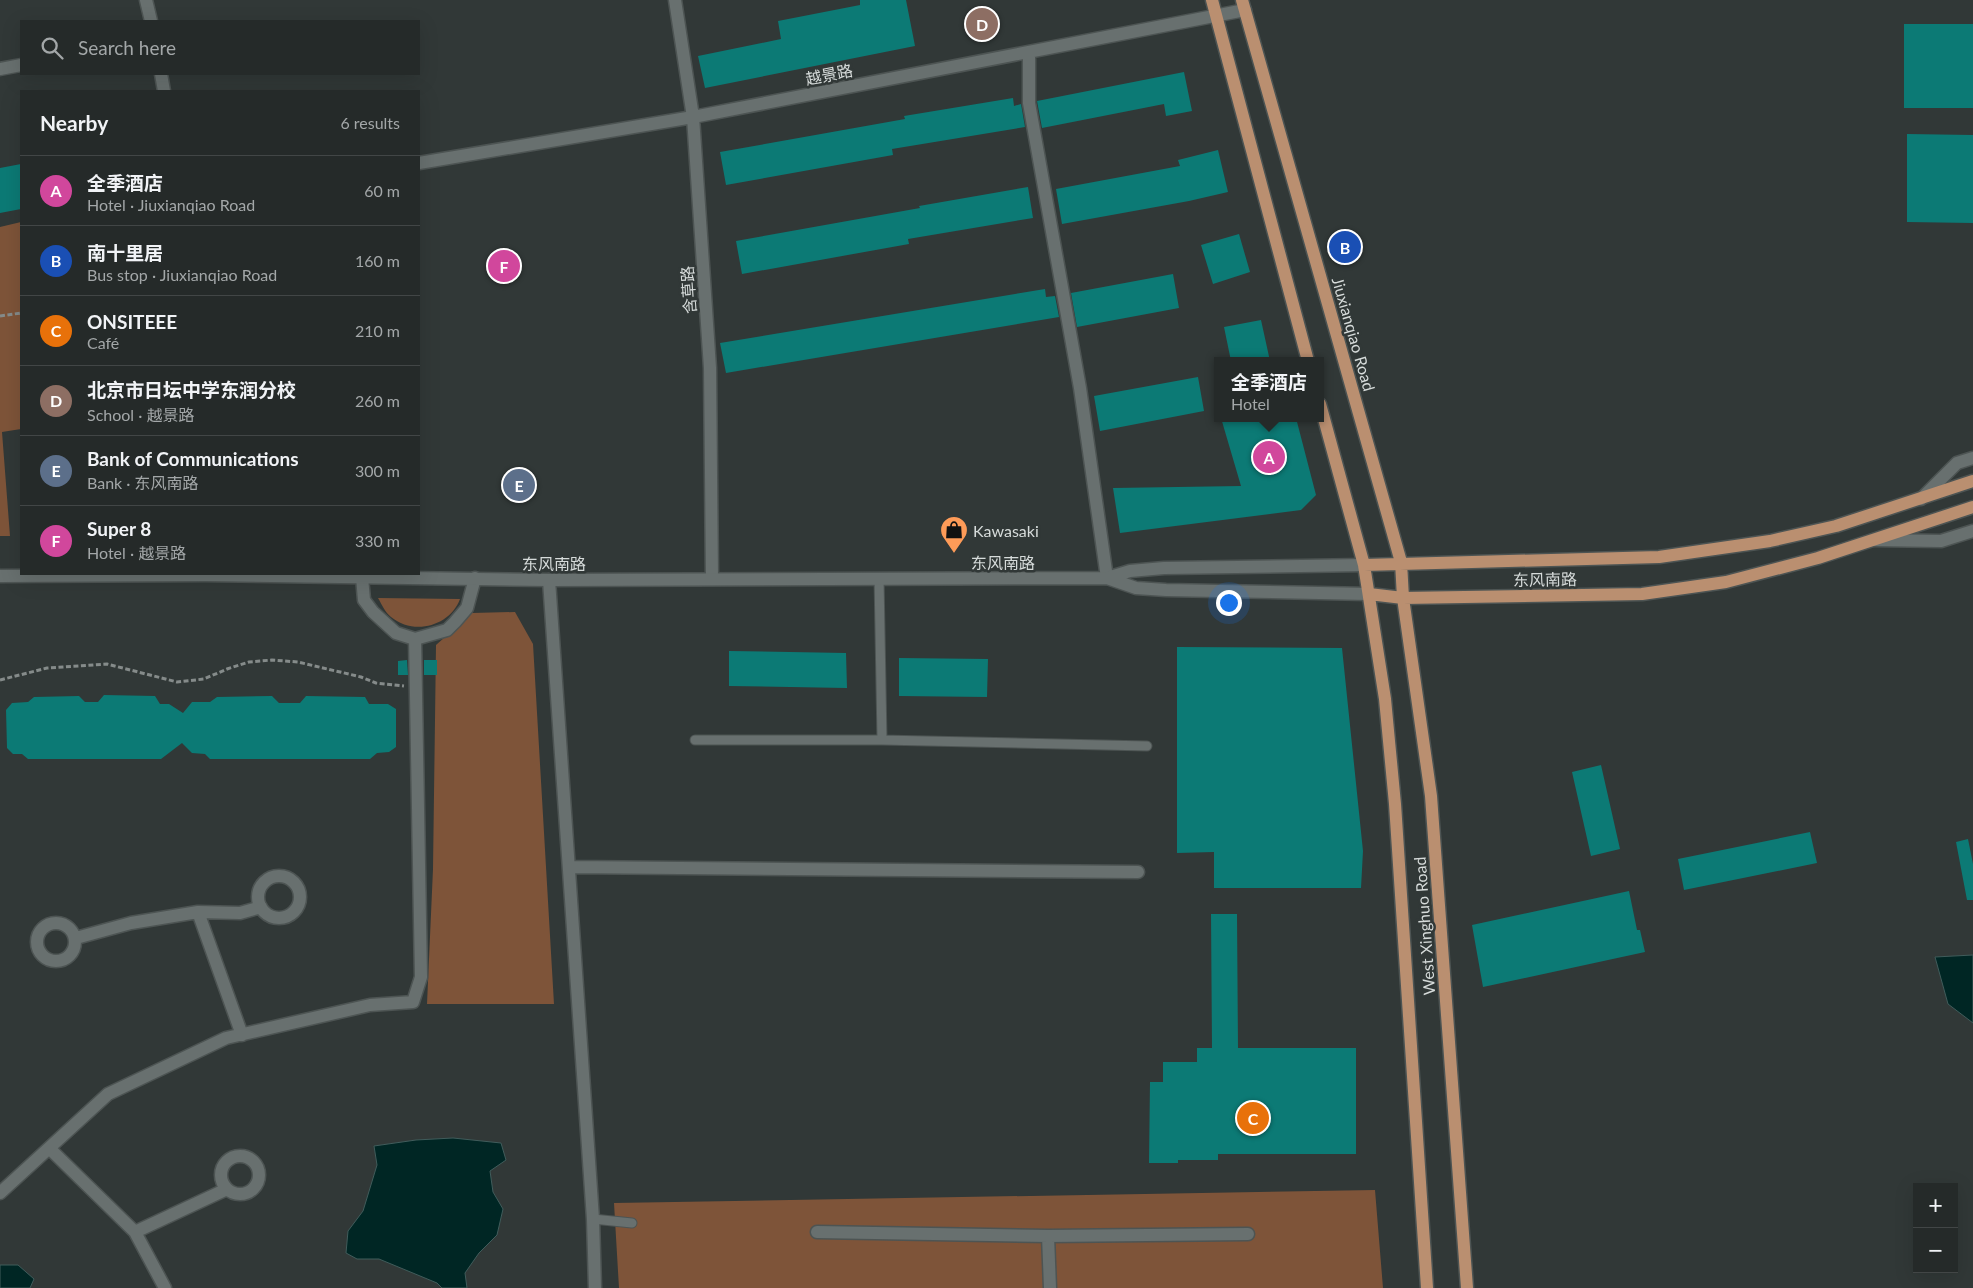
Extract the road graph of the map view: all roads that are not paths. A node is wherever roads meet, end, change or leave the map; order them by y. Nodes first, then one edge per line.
1 (146, 0) edge
2 (675, 0) edge
3 (1212, 0) edge
4 (1244, 5) edge
5 (1216, 16) junction
6 (151, 20) edge
7 (1029, 52) junction
8 (20, 65) edge
9 (0, 69) edge
10 (161, 75) edge
11 (164, 90) edge
12 (693, 117) junction
13 (420, 162) edge
14 (1307, 357) edge
15 (1324, 419) edge
16 (1973, 458) edge
17 (1973, 481) edge
18 (1921, 499) junction
19 (1973, 507) edge
20 (1973, 532) edge
21 (1875, 540) junction
22 (1401, 562) junction
23 (1364, 565) junction
24 (102, 575) edge
25 (257, 575) edge
26 (0, 576) edge
27 (362, 577) junction
28 (475, 578) junction
29 (879, 578) junction
30 (1107, 578) junction
31 (712, 579) junction
32 (549, 580) junction
33 (1369, 594) junction
34 (1403, 598) junction
35 (415, 639) junction
36 (695, 740) dead end
37 (882, 740) junction
38 (1147, 746) dead end
39 (569, 867) junction
40 (1138, 872) dead end
41 (261, 907) dead end
42 (198, 912) junction
43 (76, 938) dead end
44 (242, 1035) junction
45 (49, 1148) junction
46 (227, 1189) dead end
47 (0, 1194) edge
48 (593, 1219) junction
49 (632, 1223) dead end
50 (136, 1232) junction
51 (817, 1232) dead end
52 (1248, 1234) dead end
53 (1048, 1236) junction
54 (165, 1288) edge
55 (595, 1288) edge
56 (1050, 1288) edge
57 (1428, 1288) edge
58 (1467, 1288) edge

1 - 6 street
2 - 12 street, 含草路
3 - 5 main road
4 - 5 street, 越景路
4 - 22 main road, Jiuxianqiao Road
5 - 7 street, 越景路
5 - 14 main road
7 - 12 street, 越景路
7 - 30 street
8 - 9 street
10 - 11 street
12 - 13 street, 越景路
12 - 31 street, 含草路
15 - 23 main road
16 - 18 street
17 - 18 main road, 东风南路
18 - 22 main road, 东风南路
19 - 21 main road, 东风南路
20 - 21 street
21 - 34 main road, 东风南路
22 - 23 main road, 东风南路
22 - 34 main road, West Xinghuo Road
23 - 30 street, 东风南路
23 - 33 main road, West Xinghuo Road
24 - 26 street, 东风南路
25 - 27 street, 东风南路
27 - 28 street, 东风南路
27 - 35 street
28 - 32 street, 东风南路
28 - 35 street
29 - 30 street, 东风南路
29 - 31 street, 东风南路
29 - 37 lane
30 - 33 street, 东风南路
31 - 32 street, 东风南路
32 - 39 street
33 - 34 main road, 东风南路
33 - 57 main road, West Xinghuo Road
34 - 58 main road, West Xinghuo Road
35 - 44 street
36 - 37 lane
37 - 38 lane
39 - 40 street
39 - 48 street
41 - 42 street
42 - 43 street
42 - 44 street
44 - 45 street
45 - 47 street
45 - 50 street
46 - 50 street
48 - 49 lane
48 - 55 street
50 - 54 street
51 - 53 street
52 - 53 street
53 - 56 street

